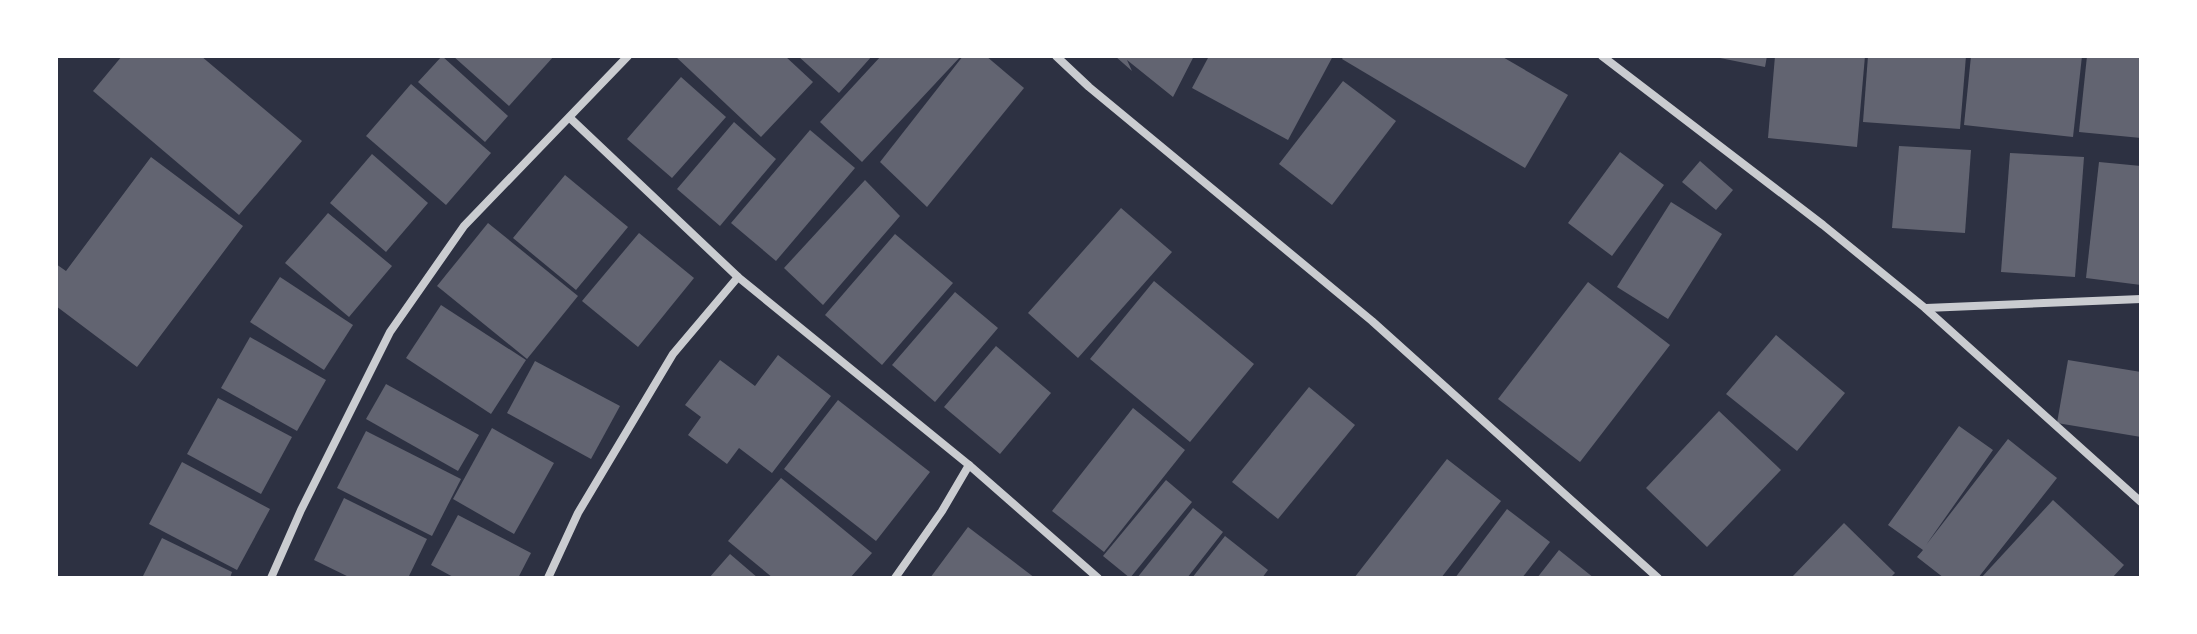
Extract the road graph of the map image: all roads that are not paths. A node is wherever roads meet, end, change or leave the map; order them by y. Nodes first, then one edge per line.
1 (628, 56) edge
2 (1056, 56) edge
3 (1602, 56) edge
4 (570, 118) junction
5 (738, 277) junction
6 (2141, 299) edge
7 (1925, 308) junction
8 (969, 465) junction
9 (2141, 502) edge
10 (271, 578) edge
11 (548, 578) edge
12 (895, 578) edge
13 (1098, 578) edge
14 (1658, 578) edge

1 - 4 street
2 - 14 street
3 - 7 street
4 - 5 street
4 - 10 street
5 - 8 street
5 - 11 street
6 - 7 street
7 - 9 street
8 - 12 street
8 - 13 street

